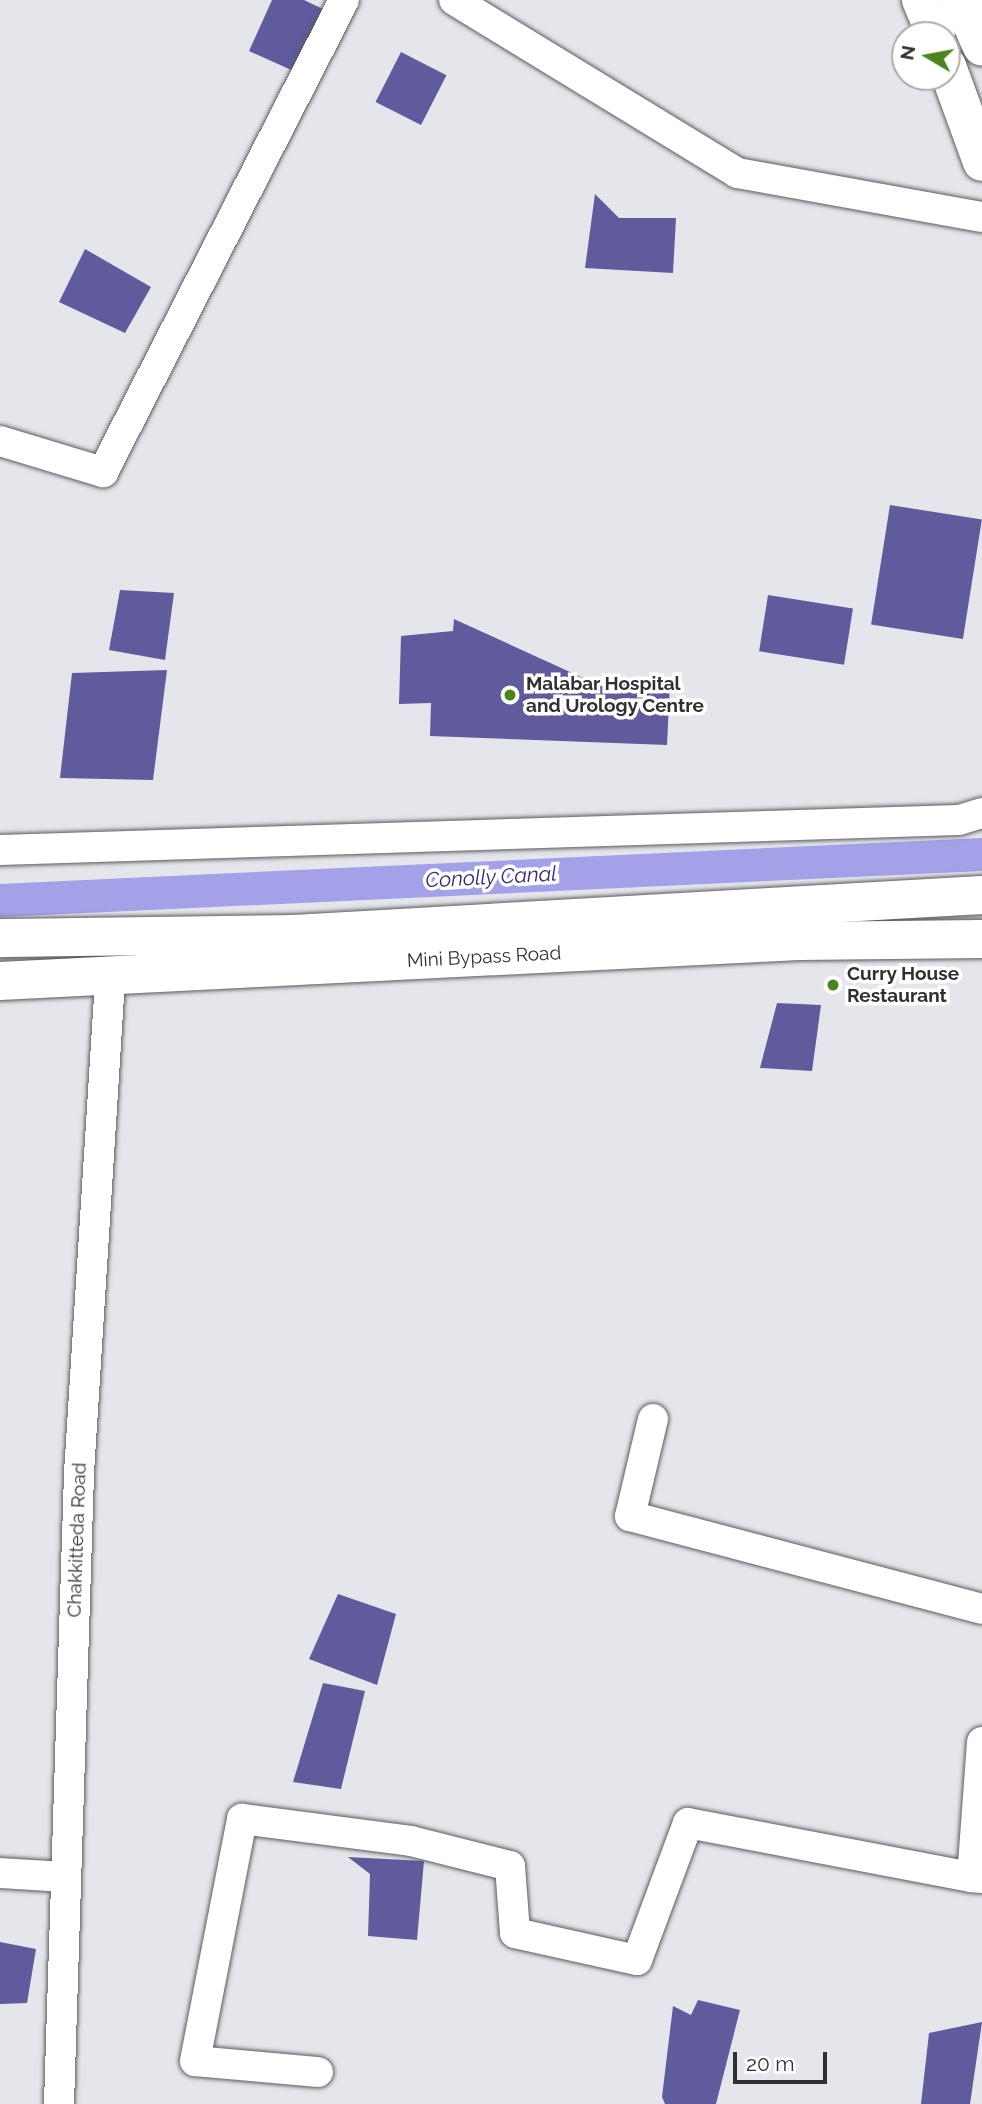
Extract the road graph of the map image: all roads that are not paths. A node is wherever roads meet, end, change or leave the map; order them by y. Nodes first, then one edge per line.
1 (344, 0) edge
2 (454, 0) edge
3 (921, 0) edge
4 (961, 0) edge
5 (930, 21) edge
6 (982, 47) edge
7 (956, 91) edge
8 (982, 162) edge
9 (982, 217) edge
10 (0, 441) edge
11 (982, 813) edge
12 (0, 850) edge
13 (982, 895) edge
14 (0, 938) edge
15 (975, 939) edge
16 (110, 976) junction
17 (0, 981) edge
18 (653, 1419) dead end
19 (982, 1609) edge
20 (982, 1742) edge
21 (0, 1873) edge
22 (66, 1877) junction
23 (977, 1878) edge
24 (318, 2072) dead end
25 (59, 2104) edge

1 - 10 street
2 - 9 street
3 - 5 main road
4 - 6 main road
7 - 8 main road
11 - 12 street
13 - 14 main road
15 - 16 main road, Mini Bypass Road
16 - 17 main road, Mini Bypass Road
16 - 22 street, Chakkitteda Road
18 - 19 street
20 - 23 street
21 - 22 street
22 - 25 street, Chakkitteda Road
23 - 24 street

